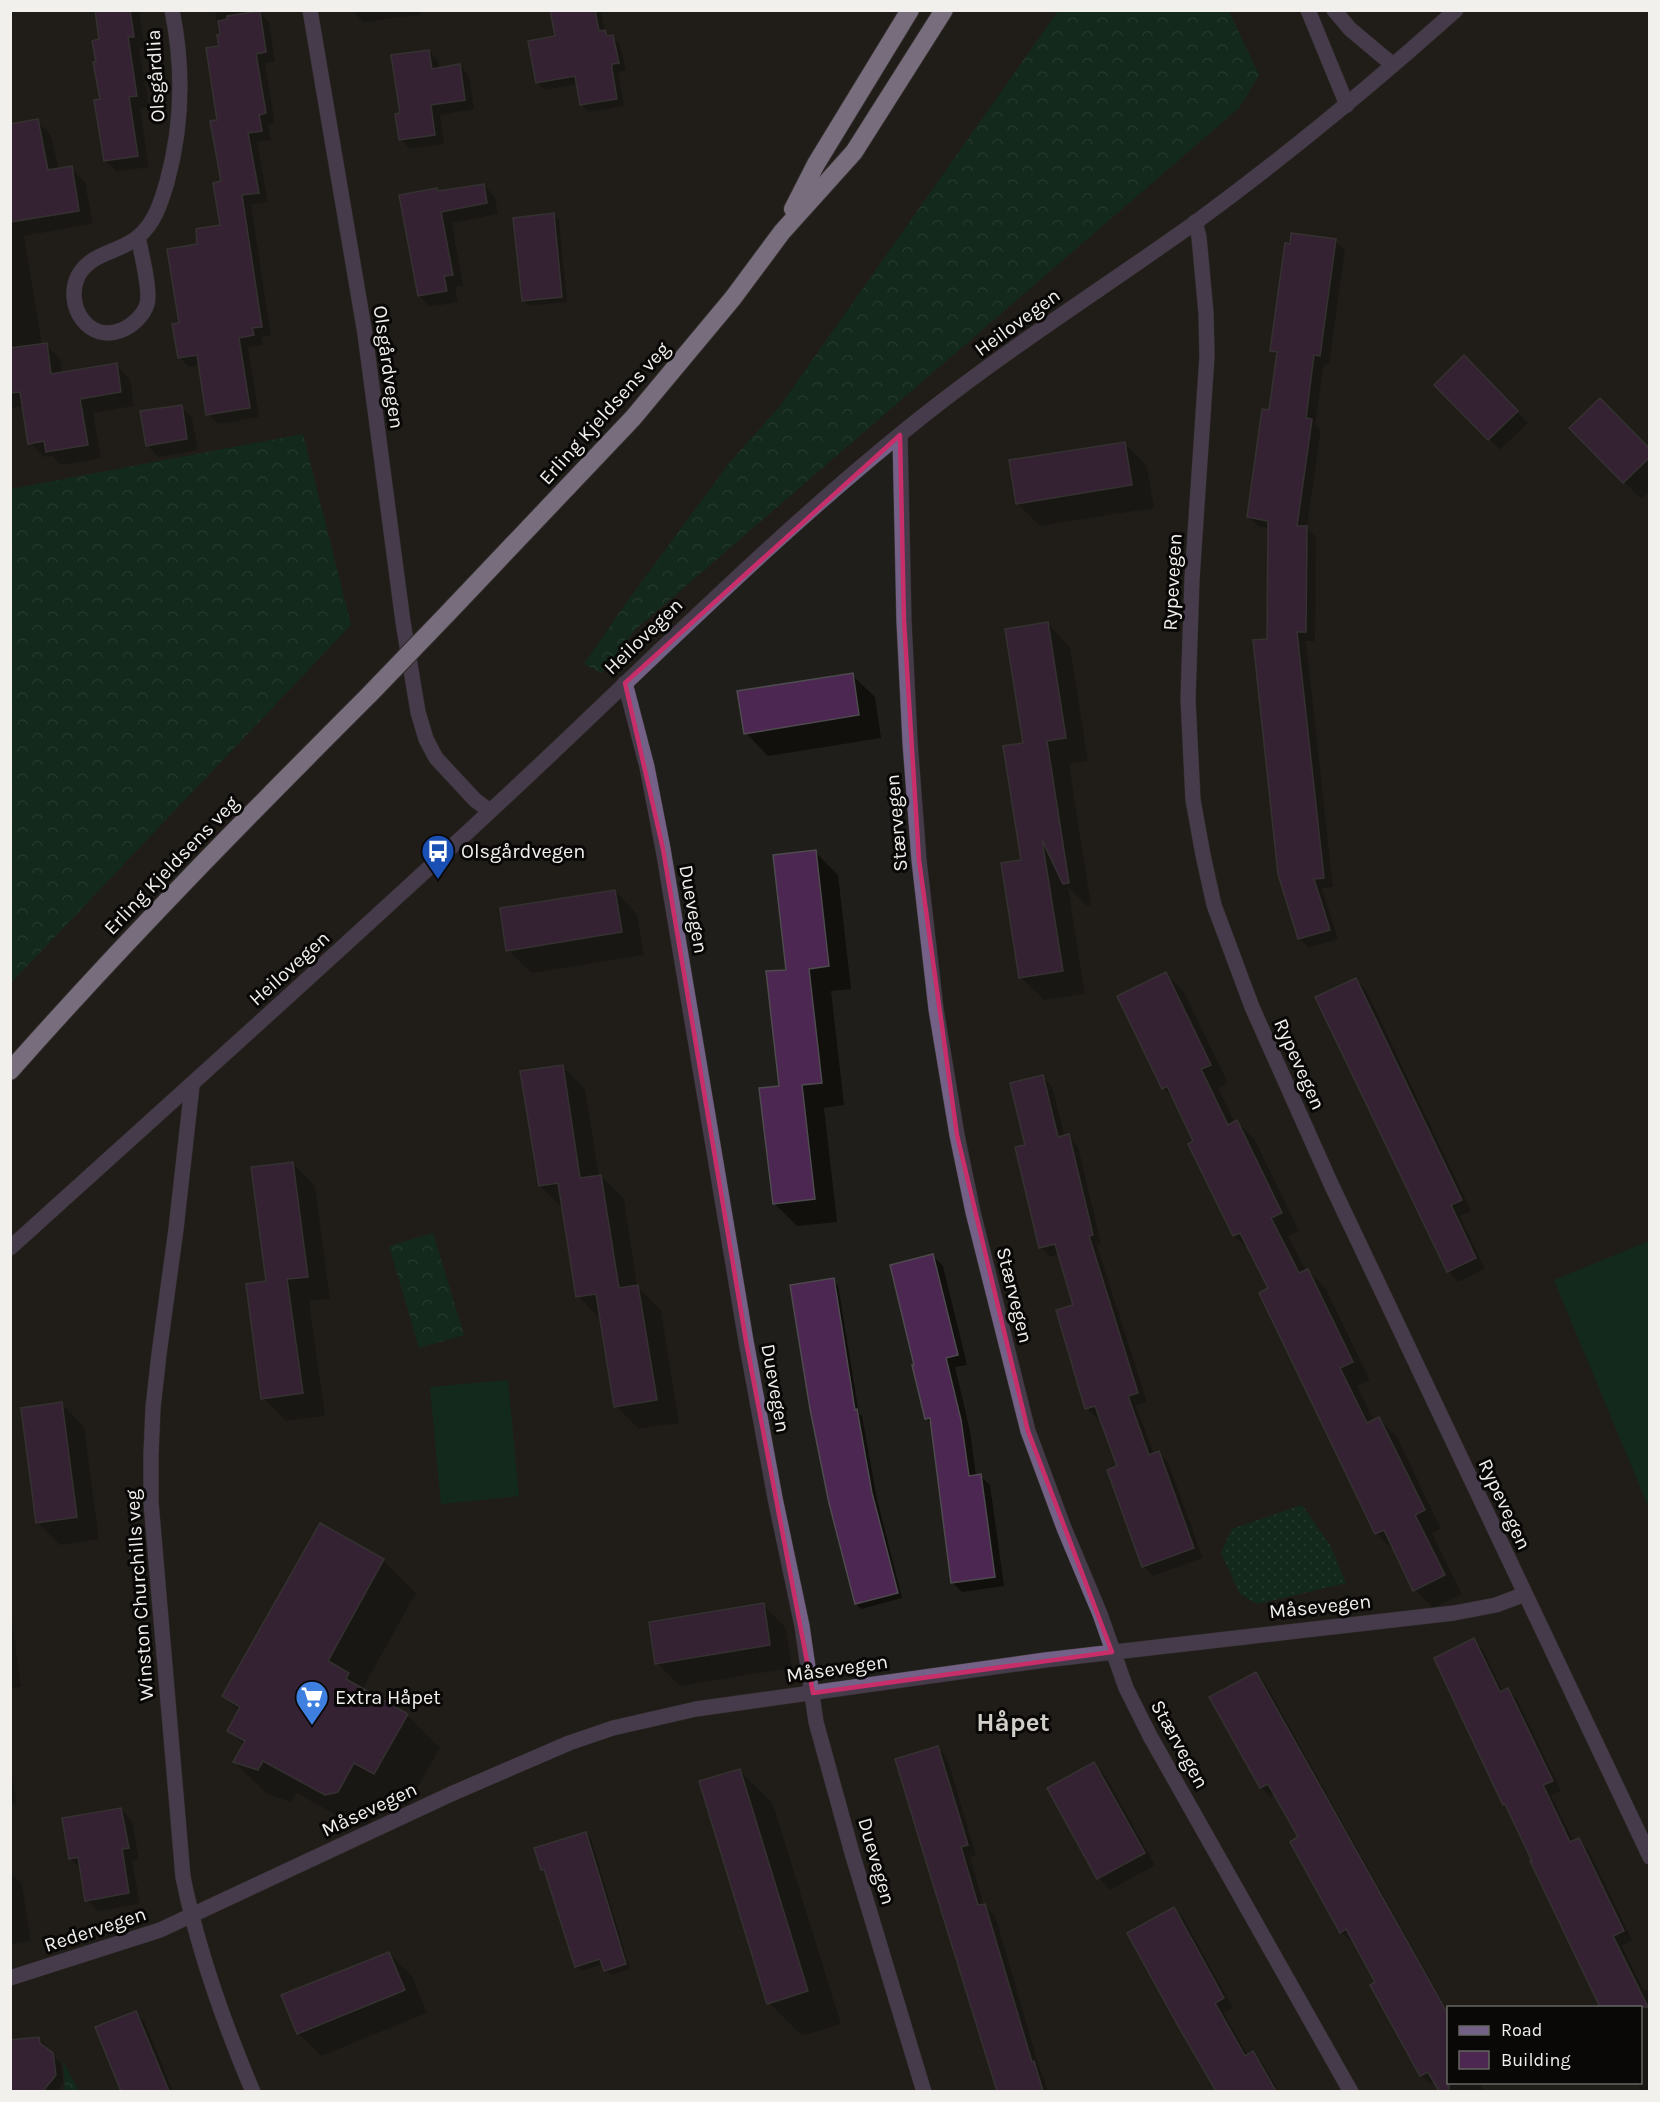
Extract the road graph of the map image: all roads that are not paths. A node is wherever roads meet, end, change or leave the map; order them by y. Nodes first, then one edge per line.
1 (172, 10) edge
2 (310, 10) edge
3 (910, 10) edge
4 (944, 10) edge
5 (1308, 10) edge
6 (1334, 10) edge
7 (1456, 10) edge
8 (1393, 65) junction
9 (1347, 105) junction
10 (1195, 222) junction
11 (782, 232) junction
12 (138, 237) junction
13 (900, 435) junction
14 (625, 683) junction
15 (490, 811) junction
16 (10, 1071) edge
17 (192, 1086) junction
18 (10, 1248) edge
19 (1525, 1594) junction
20 (1112, 1652) junction
21 (813, 1692) junction
22 (1650, 1857) edge
23 (191, 1915) junction
24 (10, 1978) edge
25 (253, 2091) edge
26 (924, 2091) edge
27 (1351, 2091) edge

1 - 12 street, Olsgårdlia
2 - 15 street, Olsgårdvegen
3 - 11 highway, Erling Kjeldsens veg
4 - 11 highway, Erling Kjeldsens veg
5 - 9 street
6 - 8 street
7 - 8 street, Heilovegen
8 - 9 street, Heilovegen
9 - 10 street, Heilovegen
10 - 13 street, Heilovegen
10 - 19 street, Rypevegen
11 - 16 highway, Erling Kjeldsens veg, bridge
12 - 12 street, Olsgårdlia
13 - 14 street, Heilovegen
13 - 20 street, Stærvegen
14 - 15 street, Heilovegen
14 - 21 street, Duevegen
15 - 17 street, Heilovegen
17 - 18 street, Heilovegen
17 - 23 street, Winston Churchills veg
19 - 20 street, Måsevegen
19 - 22 street, Rypevegen
20 - 21 street, Måsevegen
20 - 27 street, Stærvegen
21 - 23 street, Måsevegen
21 - 26 street, Duevegen
23 - 24 street, Redervegen
23 - 25 street, Winston Churchills veg

